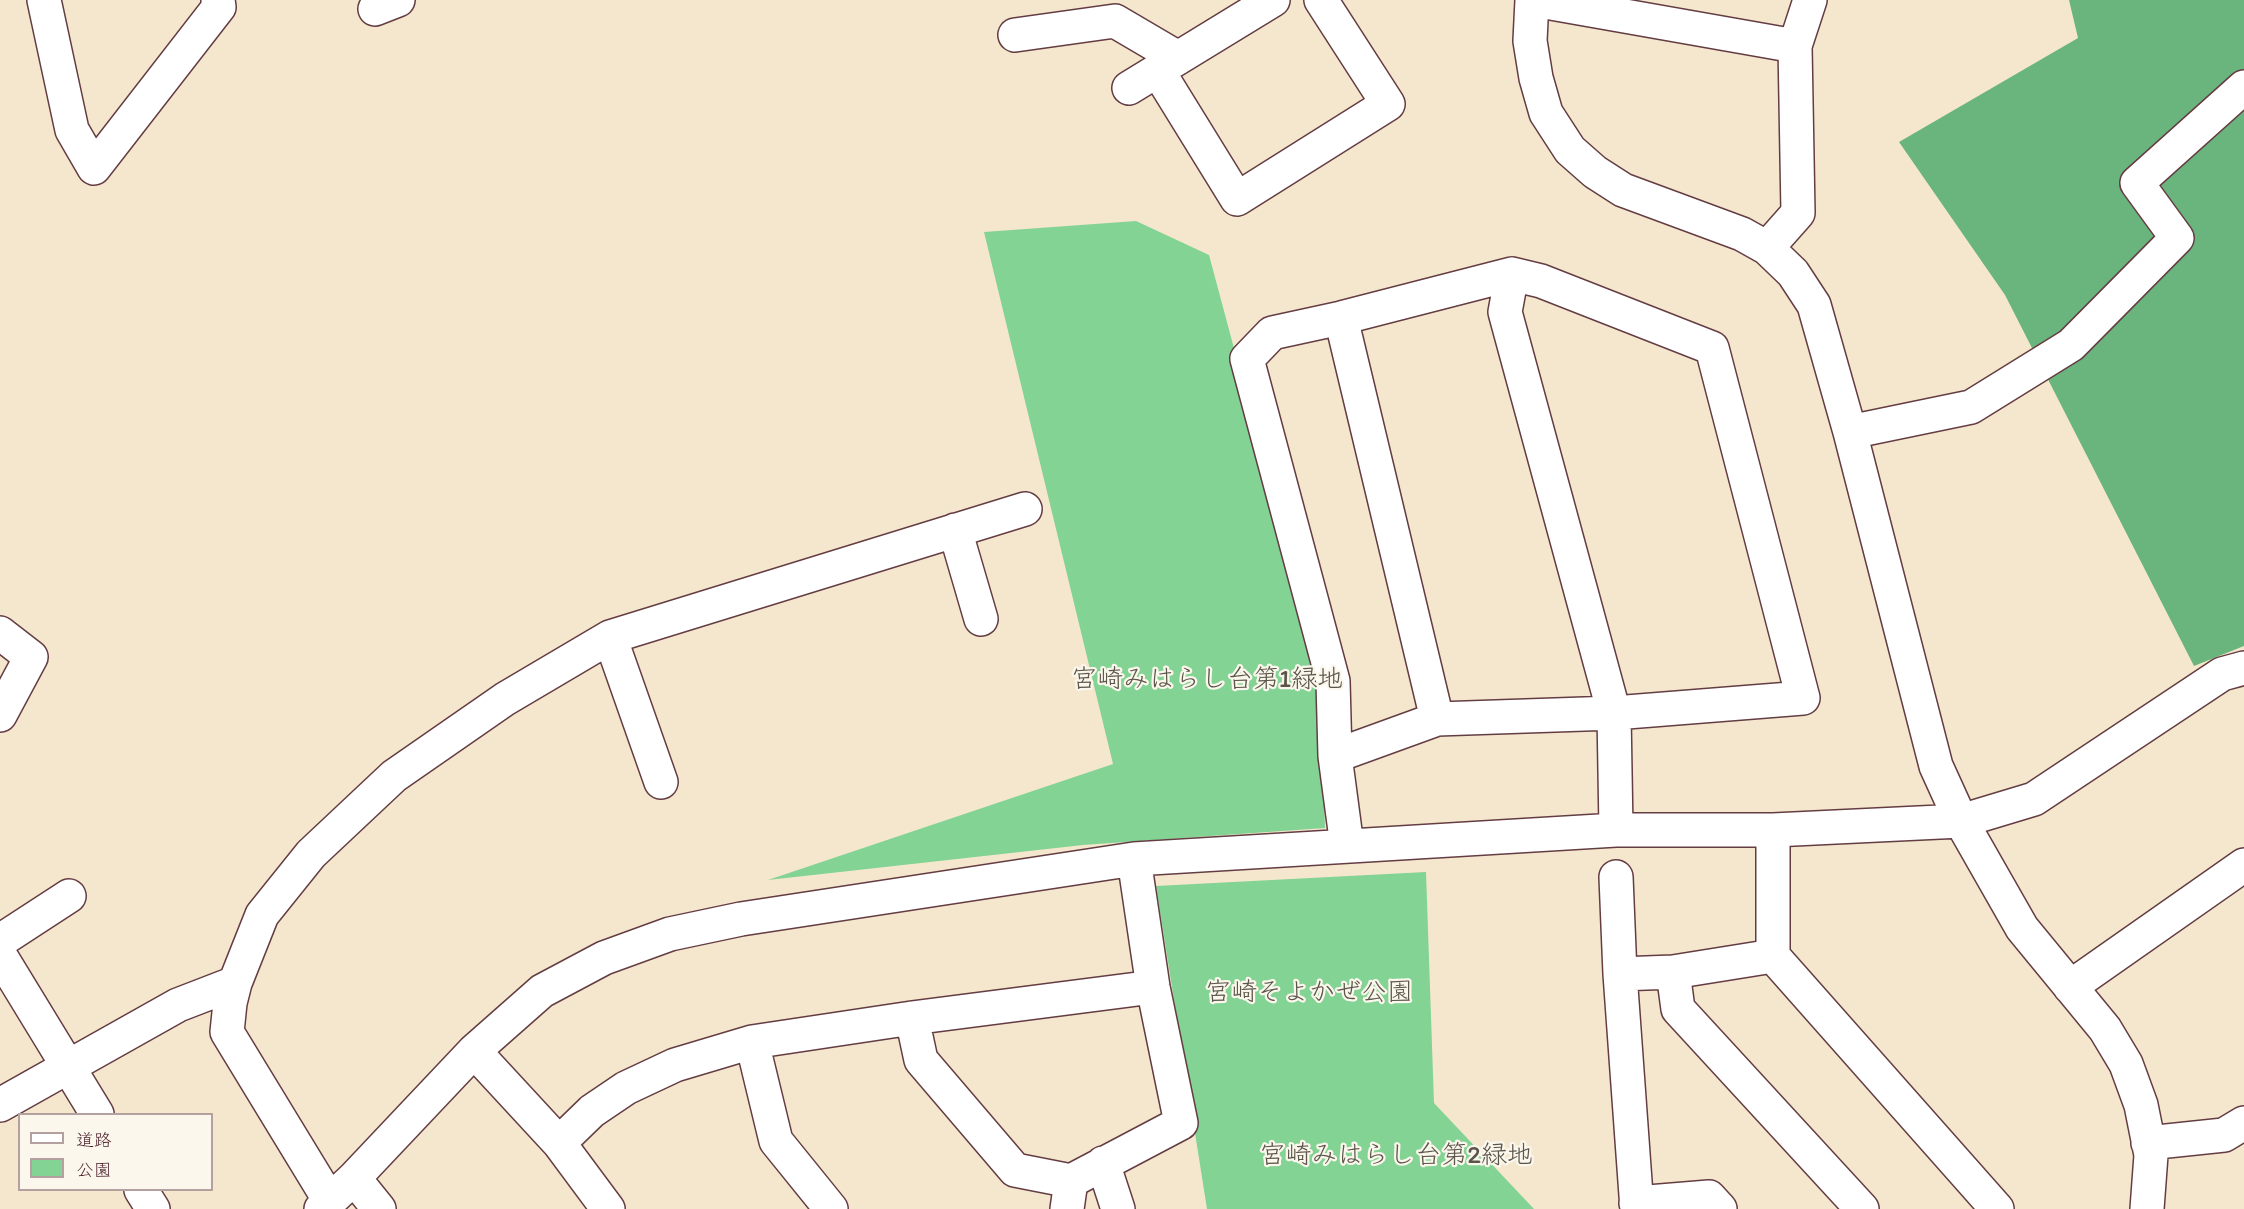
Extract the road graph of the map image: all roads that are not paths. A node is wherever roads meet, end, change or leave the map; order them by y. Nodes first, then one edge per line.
1 (44, 0) edge
2 (218, 0) edge
3 (1273, 0) edge
4 (1321, 0) edge
5 (1533, 0) edge
6 (1810, 0) edge
7 (1014, 35) dead end
8 (1795, 46) junction
9 (1168, 65) junction
10 (2244, 87) edge
11 (1129, 88) dead end
12 (1767, 248) junction
13 (1512, 274) junction
14 (1341, 318) junction
15 (1850, 432) junction
16 (1025, 509) dead end
17 (955, 530) junction
18 (981, 619) dead end
19 (0, 633) edge
20 (610, 638) junction
21 (2244, 668) edge
22 (1614, 713) junction
23 (0, 715) edge
24 (1437, 719) junction
25 (1335, 756) junction
26 (661, 782) dead end
27 (1961, 821) junction
28 (1616, 830) junction
29 (1773, 830) junction
30 (1347, 846) junction
31 (1134, 859) junction
32 (2244, 865) edge
33 (1616, 877) dead end
34 (69, 896) dead end
35 (0, 941) edge
36 (0, 955) edge
37 (1773, 956) junction
38 (1673, 972) junction
39 (1620, 974) junction
40 (235, 983) junction
41 (1153, 987) junction
42 (2070, 987) junction
43 (912, 1018) junction
44 (752, 1042) junction
45 (474, 1051) junction
46 (68, 1067) junction
47 (0, 1105) edge
48 (96, 1113) edge
49 (2244, 1123) edge
50 (560, 1143) junction
51 (2148, 1143) junction
52 (1103, 1163) junction
53 (354, 1178) junction
54 (142, 1191) edge
55 (1069, 1195) edge
56 (326, 1205) edge
57 (1636, 1206) edge
58 (153, 1209) edge
59 (379, 1209) edge
60 (608, 1209) edge
61 (831, 1209) edge
62 (1118, 1209) edge
63 (1720, 1209) edge
64 (1862, 1209) edge
65 (1997, 1209) edge
66 (2147, 1209) edge

1 - 2 street
3 - 9 street
4 - 9 street
5 - 8 street
5 - 12 street
6 - 8 street
7 - 9 street
8 - 12 street
9 - 11 street
10 - 15 street
12 - 15 street
13 - 14 street
13 - 22 street
13 - 22 street
14 - 24 street
14 - 25 street
15 - 27 street
16 - 17 street
17 - 18 street
17 - 20 street
19 - 23 street
20 - 26 street
20 - 40 street
21 - 27 street
22 - 24 street
22 - 28 street
24 - 25 street
25 - 30 street
27 - 29 street
27 - 42 street
28 - 29 street
28 - 30 street
29 - 37 street
30 - 31 street
31 - 41 street
31 - 45 street
32 - 42 street
33 - 39 street
34 - 35 street
36 - 46 street
37 - 38 street
37 - 65 street
38 - 39 street
38 - 64 street
39 - 57 street
40 - 46 street
40 - 56 street
41 - 43 street
41 - 52 street
42 - 51 street
43 - 44 street
43 - 55 street
44 - 50 street
44 - 61 street
45 - 50 street
45 - 53 street
46 - 47 street
46 - 48 street
49 - 51 street
50 - 60 street
51 - 66 street
52 - 55 street
52 - 62 street
53 - 56 street
53 - 59 street
54 - 58 street
57 - 63 street

